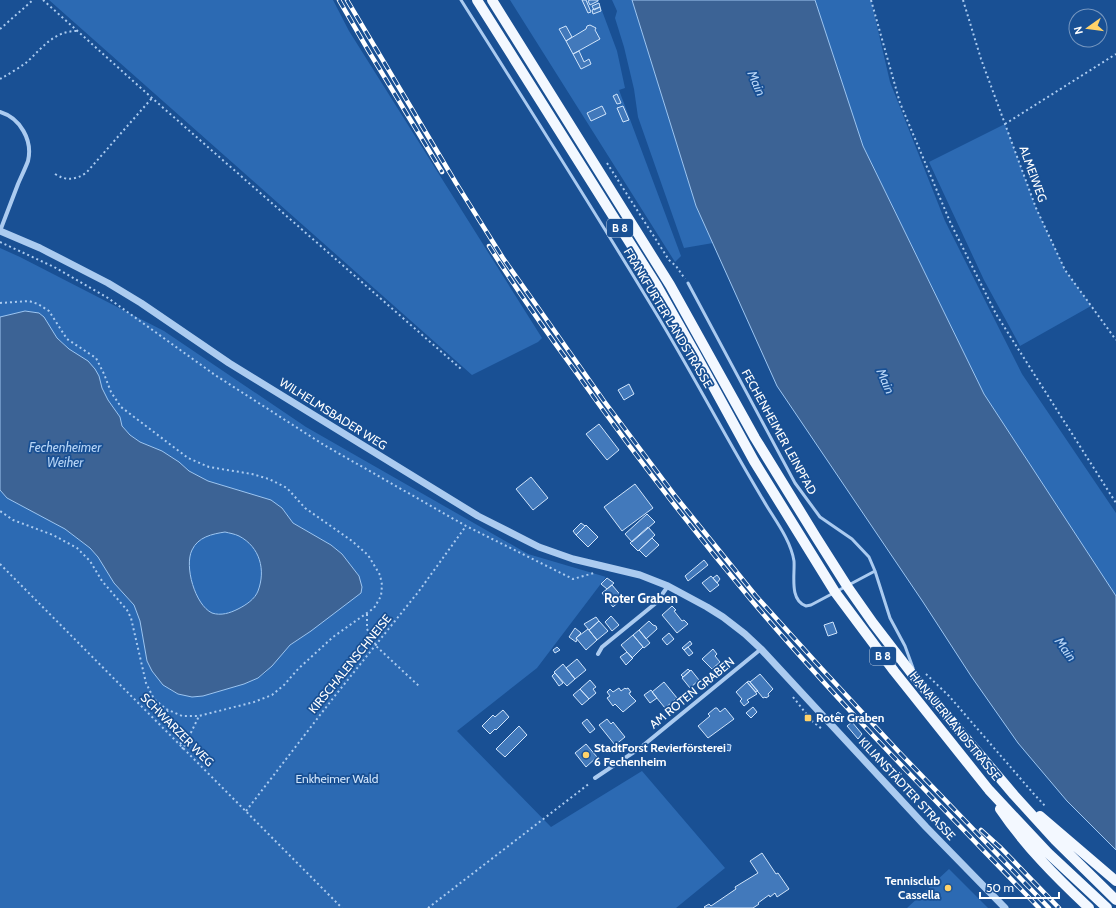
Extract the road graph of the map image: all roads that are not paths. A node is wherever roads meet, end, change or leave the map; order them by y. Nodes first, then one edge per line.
1 (461, 0) edge
2 (477, 0) edge
3 (492, 0) edge
4 (0, 112) edge
5 (0, 231) edge
6 (688, 284) road end
7 (875, 571) junction
8 (668, 586) junction
9 (847, 586) junction
10 (836, 592) junction
11 (761, 649) junction
12 (598, 654) dead end
13 (920, 675) junction
14 (596, 778) road end
15 (989, 790) junction
16 (1014, 795) junction
17 (1116, 881) edge
18 (1116, 900) edge
19 (1005, 908) edge
20 (1089, 908) edge
21 (1107, 908) edge

1 - 10 lane, FRANKFURTER LANDSTRASSE
2 - 10 main road, HANAUER LANDSTRASSE / B 8
3 - 9 main road, B 8
4 - 5 street
5 - 8 street, WILHELMSBADER WEG
6 - 7 lane, FECHENHEIMER LEINPFAD
7 - 9 lane
7 - 13 lane, FECHENHEIMER LEINPFAD
8 - 11 street, WILHELMSBADER WEG
8 - 12 street
9 - 10 lane
9 - 13 main road, HANAUER LANDSTRASSE / B 8
10 - 15 main road, HANAUER LANDSTRASSE / B 8
11 - 14 street, AM ROTEN GRABEN
11 - 19 street, KILIANSTÄDTER STRASSE
13 - 16 main road, HANAUER LANDSTRASSE / B 8
15 - 20 main road
15 - 21 main road, HANAUER LANDSTRASSE / B 8
16 - 17 main road
16 - 18 main road, HANAUER LANDSTRASSE / B 8

